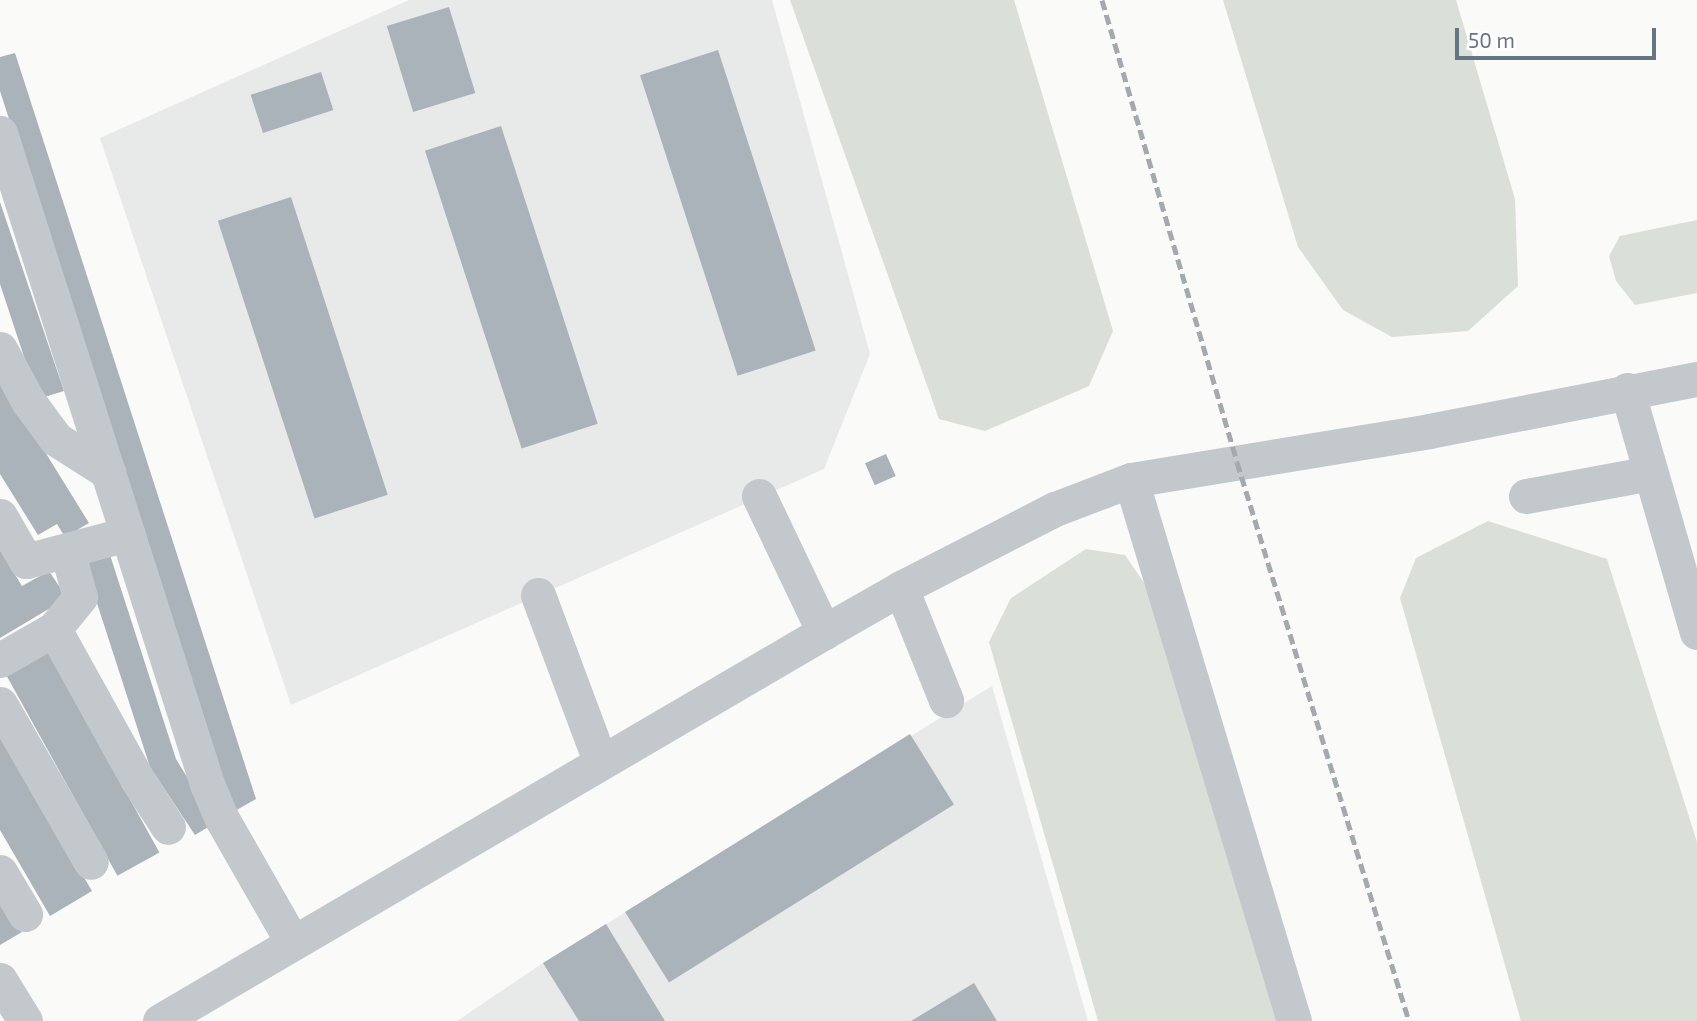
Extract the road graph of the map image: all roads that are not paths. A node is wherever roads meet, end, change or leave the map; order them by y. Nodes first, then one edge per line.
1 (0, 133) edge
2 (0, 349) edge
3 (1697, 379) edge
4 (1627, 390) junction
5 (108, 472) junction
6 (1651, 473) junction
7 (1131, 481) junction
8 (758, 496) dead end
9 (1526, 496) dead end
10 (0, 516) edge
11 (127, 534) junction
12 (1684, 540) edge
13 (68, 550) junction
14 (901, 588) junction
15 (538, 594) dead end
16 (54, 629) junction
17 (824, 632) junction
18 (1697, 632) edge
19 (0, 660) edge
20 (946, 700) dead end
21 (0, 704) edge
22 (600, 761) junction
23 (168, 827) dead end
24 (92, 862) dead end
25 (0, 872) edge
26 (25, 914) dead end
27 (292, 941) junction
28 (0, 980) edge
29 (25, 1021) edge
30 (160, 1021) edge
31 (1294, 1021) edge

1 - 5 street
2 - 5 street
3 - 4 street
4 - 6 street
4 - 7 street
5 - 11 street
6 - 9 street
6 - 12 street
7 - 14 street
7 - 31 street
8 - 17 street
10 - 13 street
11 - 13 street
11 - 27 street
12 - 18 street
13 - 16 street
14 - 17 street
14 - 20 street
15 - 22 street
16 - 19 street
16 - 23 street
17 - 22 street
21 - 24 street
22 - 27 street
25 - 26 street
27 - 30 street
28 - 29 street

